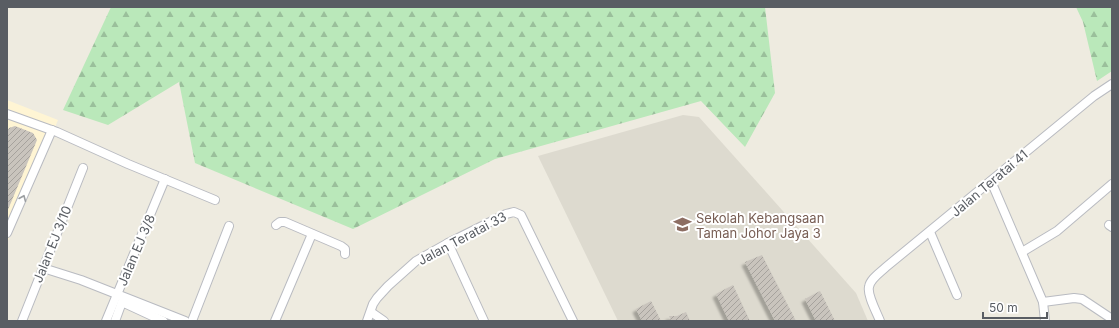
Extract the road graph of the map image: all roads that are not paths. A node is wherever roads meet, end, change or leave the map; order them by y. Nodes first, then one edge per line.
1 (1112, 84) edge
2 (7, 114) edge
3 (52, 130) junction
4 (84, 168) dead end
5 (165, 179) junction
6 (991, 181) junction
7 (1112, 184) edge
8 (215, 200) dead end
9 (276, 225) dead end
10 (229, 226) dead end
11 (930, 232) junction
12 (7, 233) edge
13 (312, 234) junction
14 (448, 243) junction
15 (1022, 252) junction
16 (345, 254) dead end
17 (43, 268) junction
18 (117, 294) junction
19 (957, 295) dead end
20 (1043, 302) junction
21 (371, 312) junction
22 (1112, 319) edge
23 (22, 321) edge
24 (106, 321) edge
25 (115, 321) edge
26 (163, 321) edge
27 (185, 321) edge
28 (192, 321) edge
29 (275, 321) edge
30 (367, 321) edge
31 (384, 321) edge
32 (484, 321) edge
33 (573, 321) edge
34 (880, 321) edge
35 (1045, 321) edge

1 - 6 street, Jalan Teratai 41
2 - 3 street
3 - 5 street
12 -> 3 street
4 - 17 street, Jalan EJ 3/10
5 - 8 street
5 - 18 street, Jalan EJ 3/8
6 - 11 street, Jalan Teratai 41
6 - 15 street
7 - 15 street
9 - 13 street
10 - 28 street
11 - 19 street
11 - 34 street, Jalan Teratai 41
13 - 16 street
13 - 29 street
14 - 21 street, Jalan Teratai 33
14 - 32 street
14 - 33 street, Jalan Teratai 33
15 - 20 street
17 - 18 street
17 - 23 street, Jalan EJ 3/10
18 - 24 street, Jalan EJ 3/8
18 - 27 street
20 - 22 street
20 - 35 street
21 - 30 street, Jalan Teratai 33
21 - 31 street
25 - 26 street

